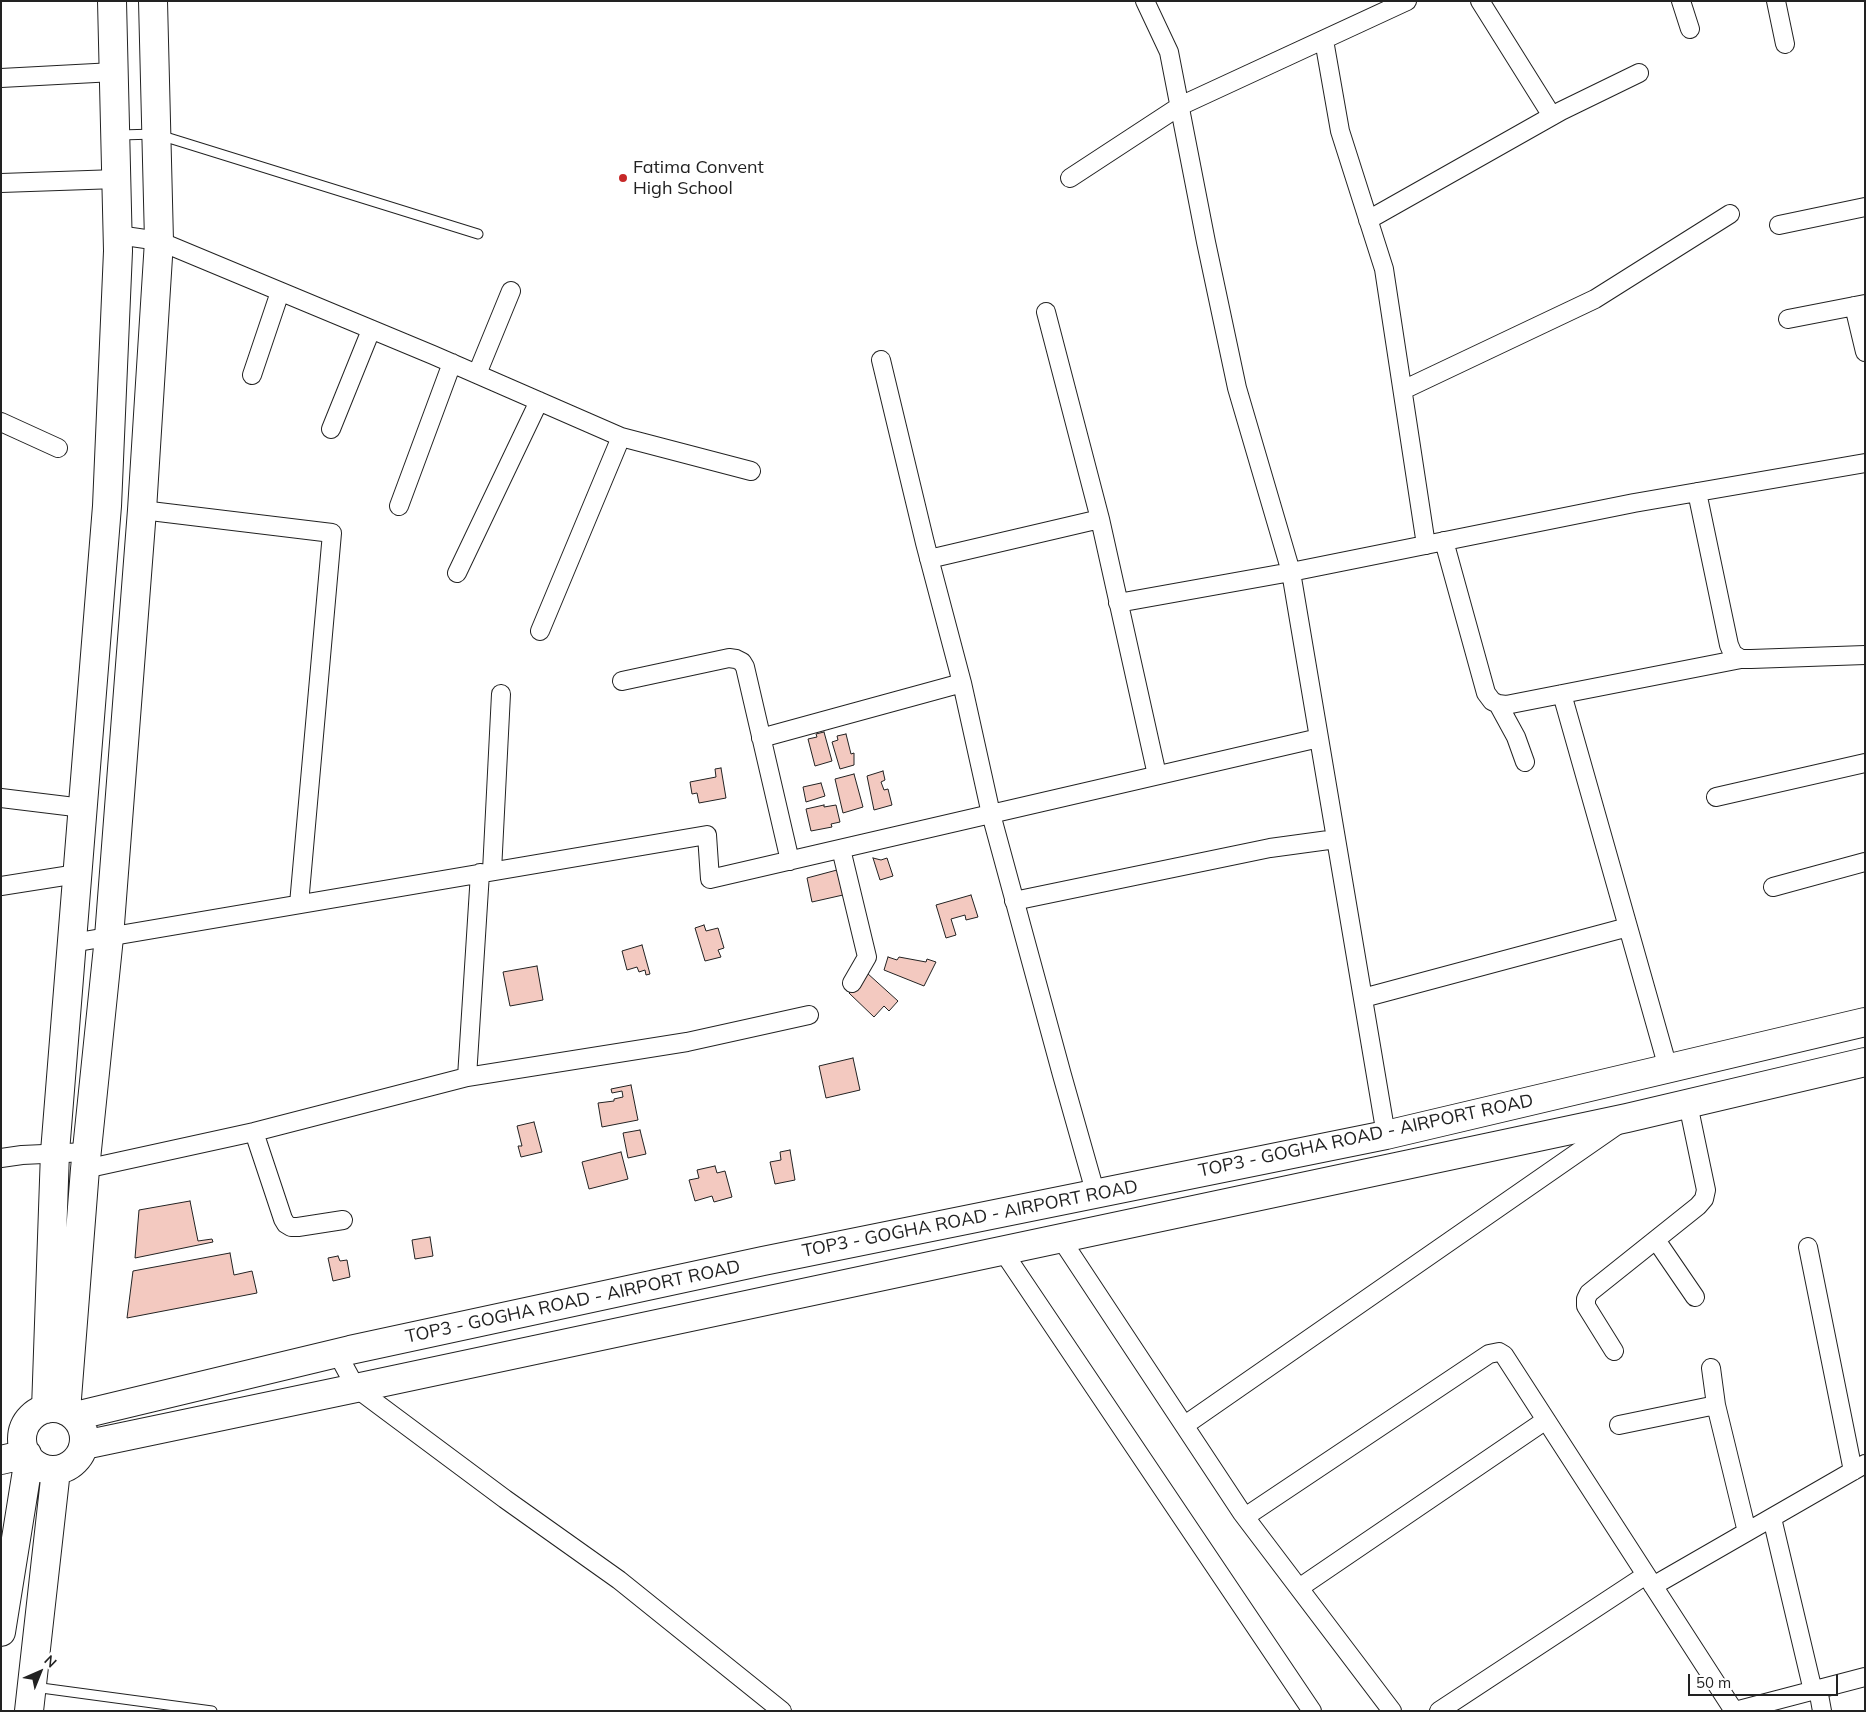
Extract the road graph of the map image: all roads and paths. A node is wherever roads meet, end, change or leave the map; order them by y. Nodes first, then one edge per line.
1 (112, 1) edge
2 (153, 1) edge
3 (1144, 1) edge
4 (1407, 1) edge
5 (1480, 1) edge
6 (1681, 1) edge
7 (1776, 1) edge
8 (1690, 29) dead end
9 (1324, 40) junction
10 (1785, 44) dead end
11 (114, 72) junction
12 (1639, 73) dead end
13 (1, 78) edge
14 (1180, 106) junction
15 (1552, 116) junction
16 (156, 134) junction
17 (115, 135) junction
18 (1070, 178) dead end
19 (117, 179) junction
20 (1, 183) edge
21 (1865, 207) edge
22 (1730, 214) dead end
23 (1368, 220) junction
24 (1779, 225) dead end
25 (478, 234) dead end
26 (118, 235) junction
27 (159, 241) junction
28 (511, 291) dead end
29 (280, 292) junction
30 (1860, 305) edge
31 (1046, 312) dead end
32 (1788, 319) dead end
33 (371, 330) junction
34 (1865, 352) edge
35 (881, 360) dead end
36 (452, 363) junction
37 (477, 374) junction
38 (252, 375) dead end
39 (1403, 390) junction
40 (539, 401) junction
41 (1, 422) edge
42 (331, 429) dead end
43 (621, 437) junction
44 (58, 448) dead end
45 (1865, 463) edge
46 (751, 471) dead end
47 (1697, 492) junction
48 (399, 506) dead end
49 (142, 510) junction
50 (1100, 519) junction
51 (1444, 541) junction
52 (1426, 545) junction
53 (929, 559) junction
54 (1291, 572) junction
55 (458, 573) dead end
56 (1118, 603) junction
57 (540, 631) dead end
58 (1865, 655) edge
59 (1741, 659) junction
60 (622, 680) dead end
61 (962, 683) junction
62 (501, 694) dead end
63 (1562, 694) junction
64 (1498, 704) junction
65 (761, 738) junction
66 (1319, 738) junction
67 (1525, 762) dead end
68 (1865, 764) edge
69 (1157, 775) junction
70 (1716, 797) dead end
71 (1, 798) edge
72 (83, 808) junction
73 (991, 814) junction
74 (1336, 839) junction
75 (842, 849) junction
76 (790, 861) junction
77 (1865, 862) edge
78 (486, 872) junction
79 (77, 874) junction
80 (1, 886) edge
81 (1773, 887) dead end
82 (1014, 901) junction
83 (299, 904) junction
84 (1628, 927) junction
85 (109, 937) junction
86 (72, 943) junction
87 (852, 983) dead end
88 (1363, 998) junction
89 (809, 1015) dead end
90 (1865, 1022) edge
91 (1865, 1062) edge
92 (1668, 1068) junction
93 (467, 1077) junction
94 (1688, 1104) junction
95 (1627, 1118) junction
96 (254, 1132) junction
97 (1386, 1135) junction
98 (55, 1152) junction
99 (1, 1158) edge
100 (86, 1161) junction
101 (1096, 1195) junction
102 (343, 1220) dead end
103 (1061, 1239) junction
104 (1656, 1240) junction
105 (1808, 1247) dead end
106 (1002, 1250) junction
107 (1695, 1297) dead end
108 (1614, 1351) dead end
109 (337, 1353) junction
110 (1711, 1368) dead end
111 (356, 1388) junction
112 (1716, 1405) junction
113 (62, 1412) junction
114 (1546, 1420) junction
115 (1185, 1425) junction
116 (1618, 1425) dead end
117 (84, 1444) junction
118 (16, 1447) edge
119 (1859, 1467) edge
120 (56, 1470) junction
121 (1245, 1517) junction
122 (1772, 1518) junction
123 (1747, 1532) junction
124 (1650, 1580) junction
125 (1299, 1588) junction
126 (2, 1624) edge
127 (1865, 1677) edge
128 (1815, 1690) junction
129 (30, 1699) edge
130 (212, 1711) edge
131 (782, 1711) edge
132 (1312, 1711) edge
133 (1392, 1711) edge
134 (1439, 1711) edge
135 (1734, 1711) edge
136 (1822, 1711) edge

1 - 11 main road
2 - 16 main road
3 - 14 street
4 - 9 street
5 - 15 street
6 - 8 street
7 - 10 street
9 - 14 street
9 - 23 street
11 - 13 street
11 - 17 main road
12 - 15 street
14 - 18 street
14 - 54 street
15 - 23 street
16 - 17 lane
16 - 25 lane
16 - 27 main road
17 - 19 main road
19 - 20 street
19 - 26 main road
21 - 24 street
22 - 39 street
23 - 39 street
26 - 27 street
26 - 72 main road
27 - 29 street
27 - 49 main road
28 - 37 street
29 - 33 street
29 - 38 street
30 - 32 street
30 - 34 street
31 - 50 street
33 - 36 street
33 - 42 street
35 - 53 street
36 - 37 street
36 - 48 street
37 - 40 street
39 - 52 street
40 - 43 street
40 - 55 street
41 - 44 street
43 - 46 street
43 - 57 street
45 - 47 street
47 - 51 street
47 - 59 street
49 - 83 street
49 - 85 main road
50 - 53 street
50 - 56 street
51 - 52 street
51 - 64 street
52 - 54 street
53 - 61 street
54 - 56 street
54 - 66 street
56 - 69 street
58 - 59 street
59 - 63 street
60 - 65 street
61 - 65 street
61 - 73 street
62 - 78 street
63 - 64 street
63 - 84 street
64 - 67 street
65 - 76 street
66 - 69 street
66 - 74 street
68 - 70 street
69 - 73 street
71 - 72 street
72 - 79 main road
73 - 75 street
73 - 82 street
74 - 82 street
74 - 88 street
75 - 76 street
75 - 87 street
76 - 78 street
77 - 81 street
78 - 83 street
78 - 93 street
79 - 80 street
79 - 86 main road
82 - 101 street
83 - 85 street
84 - 88 street
84 - 92 street
85 - 86 street
85 - 100 main road
86 - 98 main road
88 - 97 street
89 - 93 street
90 - 92 main road, TOP3 - GOGHA ROAD - AIRPORT ROAD
91 - 94 main road, TOP3 - GOGHA ROAD - AIRPORT ROAD
92 - 97 main road, TOP3 - GOGHA ROAD - AIRPORT ROAD
93 - 96 street
94 - 95 main road, TOP3 - GOGHA ROAD - AIRPORT ROAD
94 - 104 street
95 - 103 main road, TOP3 - GOGHA ROAD - AIRPORT ROAD
95 - 115 street
96 - 100 street
96 - 102 street
97 - 101 main road, TOP3 - GOGHA ROAD - AIRPORT ROAD
98 - 99 street
98 - 100 street
98 - 113 main road
100 - 113 main road
101 - 109 main road, TOP3 - GOGHA ROAD - AIRPORT ROAD
103 - 106 main road, TOP3 - GOGHA ROAD - AIRPORT ROAD
103 - 115 street
104 - 107 street
104 - 108 street
105 - 119 street
106 - 111 main road, TOP3 - GOGHA ROAD - AIRPORT ROAD
106 - 132 street
109 - 111 street
109 - 113 main road, TOP3 - GOGHA ROAD - AIRPORT ROAD
110 - 112 street
111 - 117 main road, TOP3 - GOGHA ROAD - AIRPORT ROAD
111 - 131 street
112 - 116 street
112 - 123 street
113 - 117 main road
113 - 118 main road
114 - 121 street
114 - 124 street
114 - 125 street
115 - 121 street
117 - 120 main road
118 - 120 main road
118 - 126 main road
119 - 122 street
120 - 129 main road
121 - 125 street
122 - 123 street
122 - 128 street
123 - 124 street
124 - 134 street
124 - 135 street
125 - 133 street
127 - 128 street
128 - 135 street
128 - 136 street
129 - 130 lane

